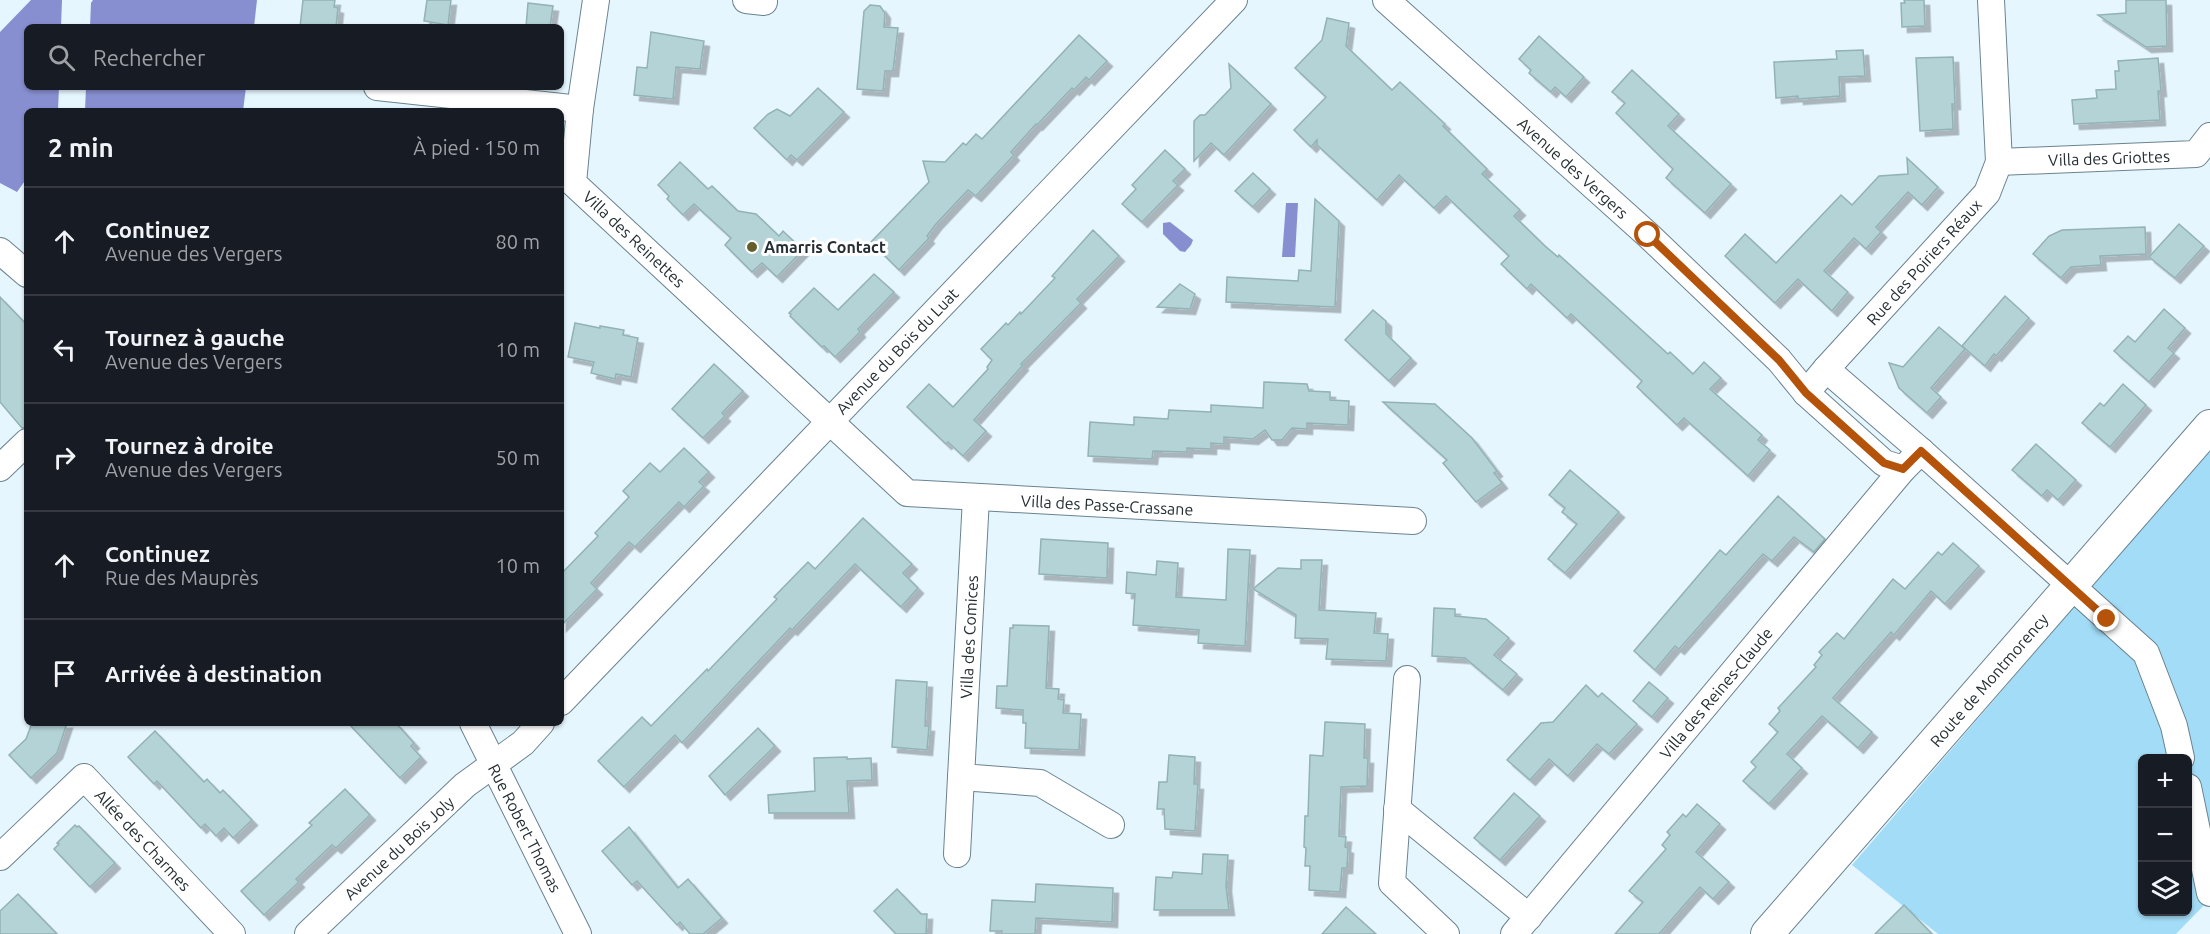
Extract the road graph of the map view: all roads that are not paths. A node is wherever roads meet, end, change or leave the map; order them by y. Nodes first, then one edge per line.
1 (596, 0) edge
2 (1234, 0) edge
3 (1386, 0) edge
4 (1991, 0) edge
5 (404, 90) edge
6 (580, 109) junction
7 (2210, 136) edge
8 (1999, 162) junction
9 (0, 251) edge
10 (24, 271) edge
11 (1826, 369) junction
12 (1806, 393) junction
13 (830, 421) junction
14 (2210, 426) edge
15 (24, 445) edge
16 (1921, 451) junction
17 (0, 468) edge
18 (1903, 469) junction
19 (976, 498) junction
20 (1413, 521) dead end
21 (2071, 586) junction
22 (1407, 679) dead end
23 (564, 699) edge
24 (474, 726) edge
25 (538, 726) edge
26 (2180, 754) edge
27 (492, 764) junction
28 (961, 777) junction
29 (2191, 808) edge
30 (1397, 809) junction
31 (1111, 825) dead end
32 (957, 854) dead end
33 (0, 856) edge
34 (2210, 893) edge
35 (1522, 926) edge
36 (232, 934) edge
37 (308, 934) edge
38 (578, 934) edge
39 (1446, 934) edge
40 (1767, 934) edge

1 - 6 street, Villa des Reinettes
2 - 13 street, Avenue du Bois du Luat
3 - 12 street, Avenue des Vergers
4 - 8 street, Rue des Poiriers Réaux
5 - 6 street
6 - 13 street, Villa des Reinettes
7 - 8 street, Villa des Griottes
8 - 11 street, Rue des Poiriers Réaux
9 - 10 street
11 - 12 street
11 - 16 street
12 - 18 street, Avenue des Vergers
13 - 19 street, Villa des Passe-Crassane
13 - 23 street, Avenue du Bois du Luat
14 - 21 street, Route de Montmorency
15 - 17 street
16 - 18 street
16 - 21 street
18 - 35 street, Villa des Reines-Claude
19 - 20 street, Villa des Passe-Crassane
19 - 28 street, Villa des Comices
21 - 26 street
21 - 40 street, Route de Montmorency
22 - 30 street
24 - 27 street, Rue Robert Thomas
25 - 27 street
27 - 37 street, Avenue du Bois Joly
27 - 38 street, Rue Robert Thomas
28 - 31 street
28 - 32 street, Villa des Comices
29 - 34 street
30 - 35 street, Villa des Reines-Claude
30 - 39 street
33 - 36 street, Allée des Charmes

